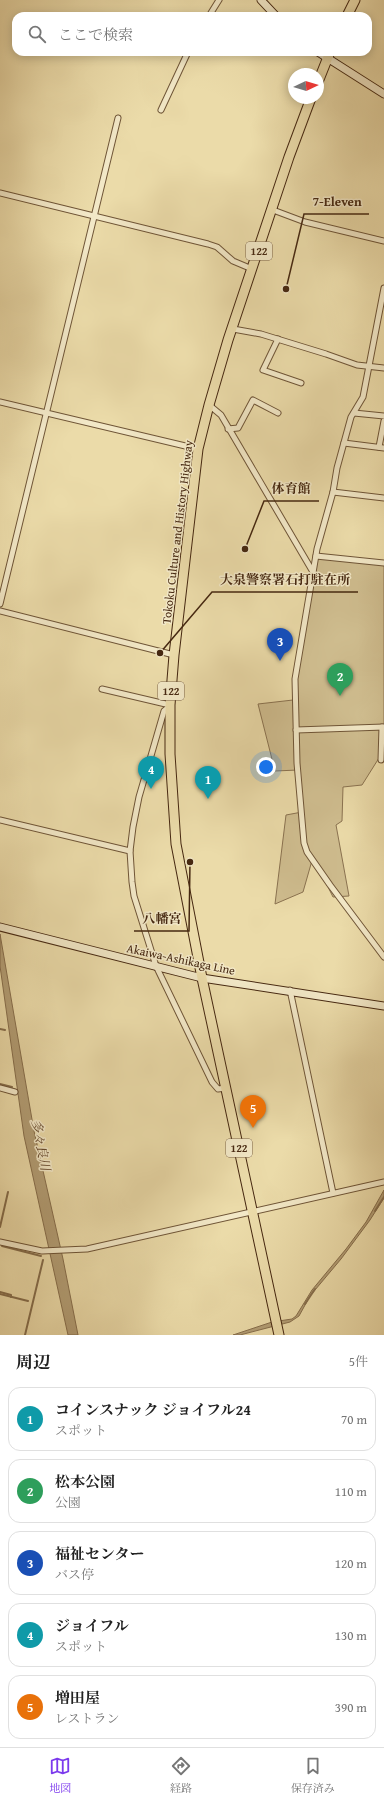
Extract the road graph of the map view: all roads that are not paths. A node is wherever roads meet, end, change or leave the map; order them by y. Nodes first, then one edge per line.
1 (219, 0) edge
2 (261, 0) edge
3 (355, 0) edge
4 (212, 12) edge
5 (272, 12) edge
6 (350, 12) edge
7 (186, 56) edge
8 (329, 56) edge
9 (330, 56) edge
10 (324, 68) edge
11 (384, 94) edge
12 (310, 104) edge
13 (161, 110) dead end
14 (118, 118) dead end
15 (0, 193) edge
16 (272, 210) junction
17 (95, 217) junction
18 (384, 241) edge
19 (252, 269) junction
20 (384, 288) edge
21 (233, 329) junction
22 (278, 339) junction
23 (368, 366) junction
24 (384, 368) edge
25 (300, 382) dead end
26 (0, 402) edge
27 (209, 404) junction
28 (46, 412) junction
29 (278, 413) dead end
30 (354, 413) junction
31 (384, 416) edge
32 (384, 421) edge
33 (228, 429) junction
34 (344, 443) junction
35 (382, 448) edge
36 (198, 449) junction
37 (333, 492) junction
38 (384, 498) edge
39 (316, 556) junction
40 (384, 562) edge
41 (313, 572) junction
42 (0, 604) edge
43 (0, 611) edge
44 (174, 655) junction
45 (102, 689) dead end
46 (170, 706) junction
47 (383, 727) edge
48 (296, 730) junction
49 (381, 760) dead end
50 (0, 820) edge
51 (130, 851) junction
52 (0, 927) edge
53 (384, 957) edge
54 (156, 966) junction
55 (202, 978) junction
56 (290, 990) junction
57 (384, 1006) edge
58 (0, 1088) edge
59 (226, 1088) junction
60 (15, 1092) dead end
61 (384, 1182) edge
62 (333, 1193) junction
63 (253, 1211) junction
64 (0, 1242) edge
65 (279, 1335) edge

1 - 4 street
2 - 5 main road
3 - 6 highway
7 - 13 street
8 - 10 highway
9 - 11 main road
12 - 16 highway, Tokoku Culture and History Highway / 122
14 - 17 street
15 - 17 street
16 - 18 street
16 - 19 highway, Tokoku Culture and History Highway / 122
17 - 19 street
17 - 28 street
19 - 21 highway, Tokoku Culture and History Highway / 122
20 - 23 street
21 - 22 street
21 - 27 highway, Tokoku Culture and History Highway / 122
22 - 23 street
22 - 25 street
23 - 24 street
23 - 30 street
26 - 28 street
27 - 33 street
27 - 36 highway, Tokoku Culture and History Highway / 122
28 - 36 street
28 - 42 street
29 - 33 street
30 - 31 street
30 - 34 street
32 - 35 street
33 - 41 street
34 - 35 street
34 - 37 street
36 - 44 highway, Tokoku Culture and History Highway / 122
37 - 38 street
37 - 39 street
39 - 40 street
39 - 41 street
41 - 48 street
43 - 44 street
44 - 46 highway, Tokoku Culture and History Highway / 122
45 - 46 street
46 - 51 street
46 - 55 highway, Tokoku Culture and History Highway / 122
47 - 48 street
47 - 49 street
48 - 53 street
50 - 51 street
51 - 54 street
52 - 54 main road, Akaiwa-Ashikaga Line
54 - 55 main road, Akaiwa-Ashikaga Line
54 - 59 street
55 - 56 main road, Akaiwa-Ashikaga Line
55 - 59 highway, Tokoku Culture and History Highway / 122
56 - 57 main road, Akaiwa-Ashikaga Line
56 - 62 street
58 - 60 street
59 - 63 highway, Tokoku Culture and History Highway / 122
61 - 62 street
62 - 63 street
63 - 64 street
63 - 65 highway, Tokoku Culture and History Highway / 122

